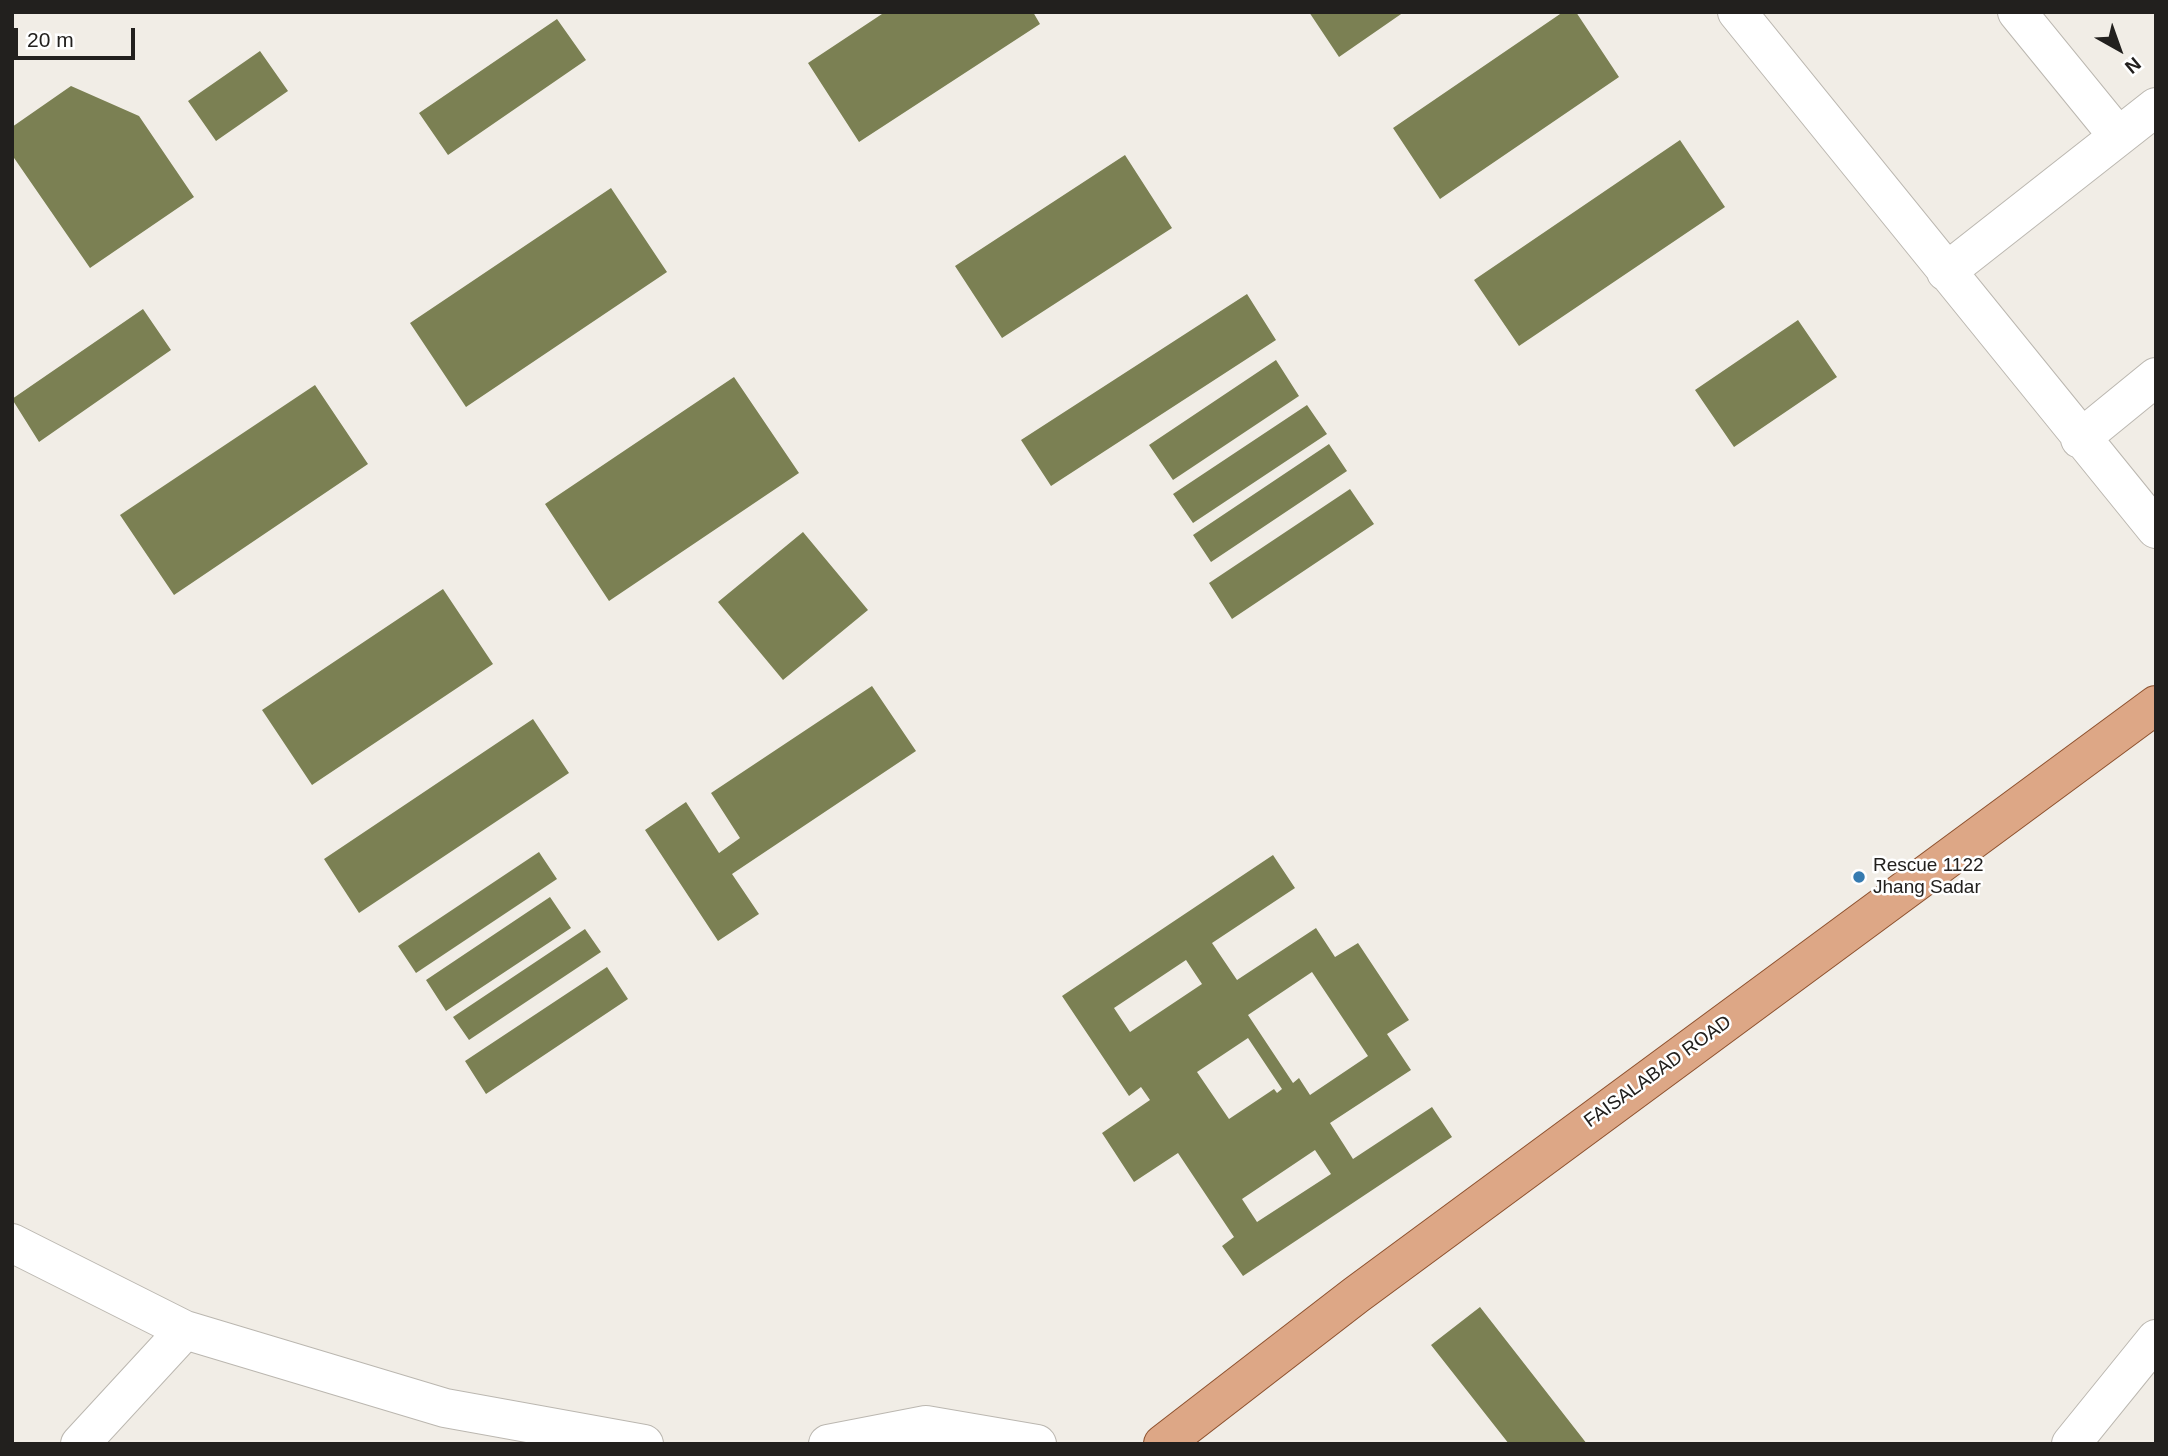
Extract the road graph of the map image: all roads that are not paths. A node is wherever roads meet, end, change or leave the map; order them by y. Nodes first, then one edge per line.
1 (1737, 12) edge
2 (2017, 12) edge
3 (2156, 107) edge
4 (2118, 136) junction
5 (1946, 272) junction
6 (2156, 377) edge
7 (2080, 439) junction
8 (2156, 529) edge
9 (2156, 705) edge
10 (12, 1243) edge
11 (185, 1330) junction
12 (2156, 1339) edge
13 (80, 1444) edge
14 (645, 1444) edge
15 (828, 1444) edge
16 (1037, 1444) edge
17 (1163, 1444) edge
18 (2071, 1444) edge

1 - 5 street
2 - 4 street
3 - 4 street
4 - 5 street
5 - 7 street
6 - 7 street
7 - 8 street
9 - 17 main road, FAISALABAD ROAD
10 - 11 street
11 - 13 street
11 - 14 street
12 - 18 street
15 - 16 street

